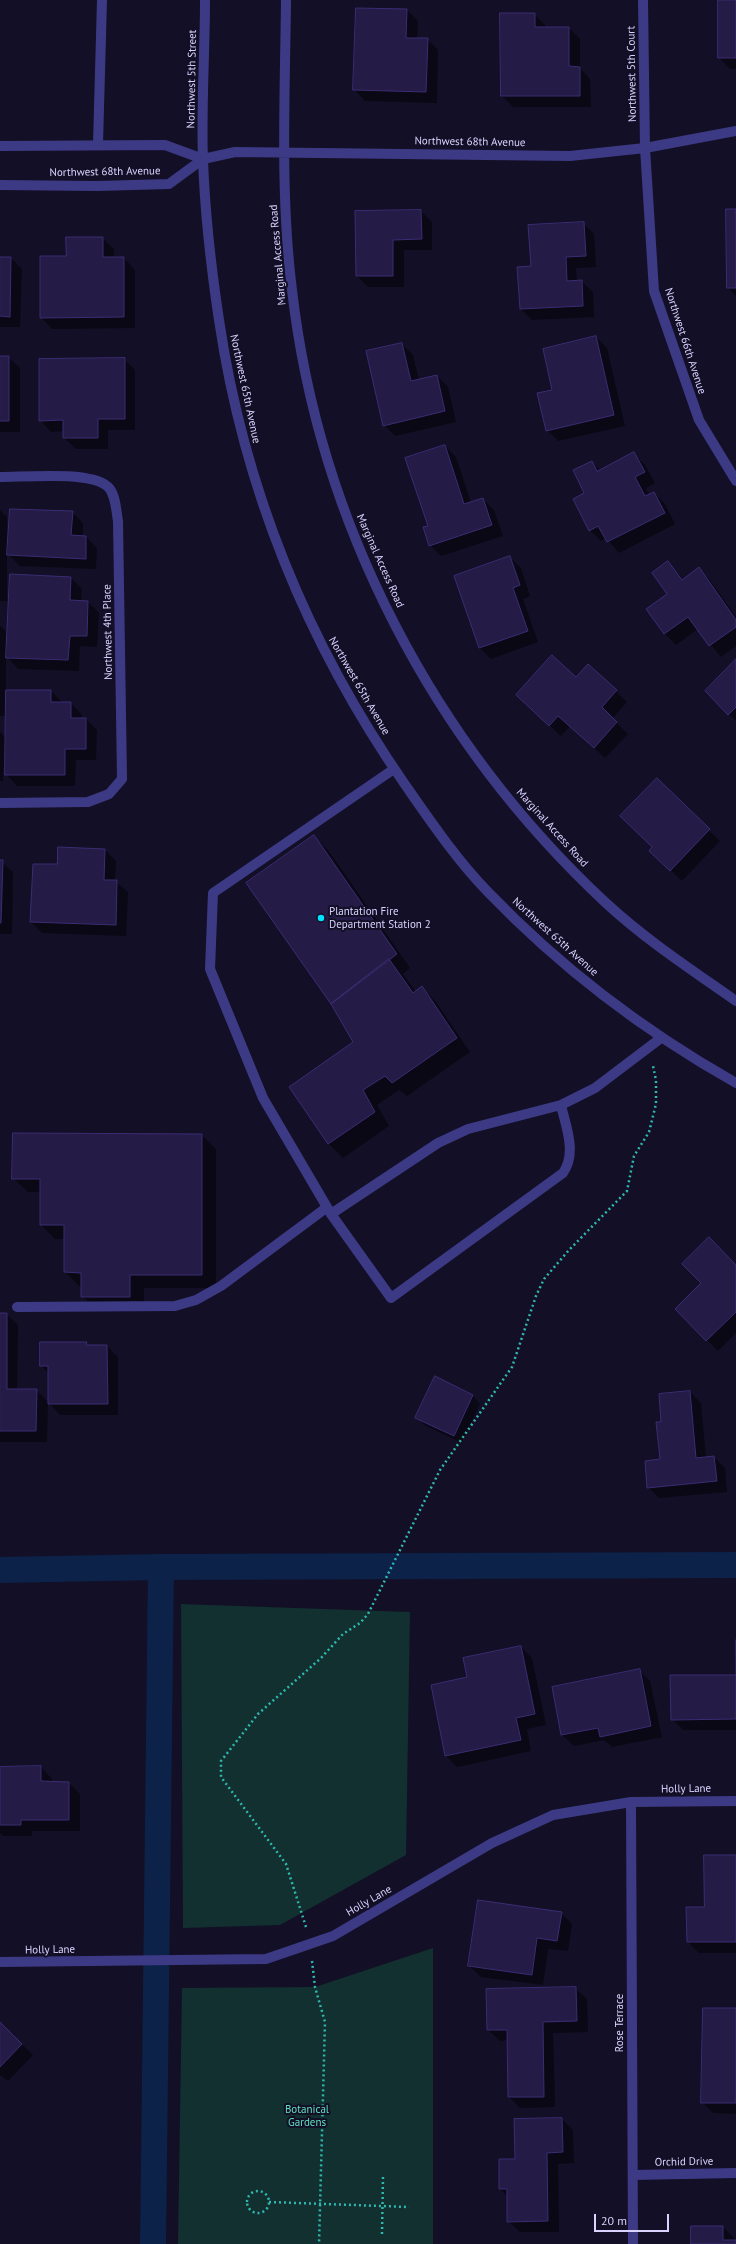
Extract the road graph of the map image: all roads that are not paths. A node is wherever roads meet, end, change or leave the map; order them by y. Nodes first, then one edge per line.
1 (102, 0) edge
2 (206, 0) edge
3 (286, 0) edge
4 (643, 0) edge
5 (736, 131) edge
6 (98, 144) junction
7 (0, 146) edge
8 (645, 148) junction
9 (284, 151) junction
10 (203, 159) junction
11 (0, 185) edge
12 (0, 478) edge
13 (736, 481) edge
14 (394, 769) junction
15 (0, 803) edge
16 (736, 1001) edge
17 (661, 1038) junction
18 (736, 1083) edge
19 (561, 1105) junction
20 (328, 1211) junction
21 (17, 1307) dead end
22 (736, 1801) edge
23 (631, 1802) junction
24 (0, 1962) edge
25 (736, 2173) edge
26 (633, 2175) junction
27 (633, 2244) edge

1 - 6 street
2 - 10 street, Northwest 5th Street
3 - 9 street, Marginal Access Road
4 - 8 street, Northwest 5th Court
5 - 8 street, Northwest 68th Avenue
6 - 7 street
6 - 10 street
8 - 9 street, Northwest 68th Avenue
8 - 13 street, Northwest 66th Avenue
9 - 10 street, Northwest 68th Avenue
9 - 16 street, Marginal Access Road
10 - 11 street, Northwest 68th Avenue
10 - 14 street, Northwest 65th Avenue
12 - 15 street, Northwest 4th Place
14 - 17 street, Northwest 65th Avenue
14 - 20 street
17 - 18 street, Northwest 65th Avenue
17 - 19 street
19 - 20 street
19 - 20 street
20 - 21 street
22 - 23 street, Holly Lane
23 - 24 street, Holly Lane
23 - 26 street, Rose Terrace
25 - 26 street, Orchid Drive
26 - 27 street, Rose Terrace

